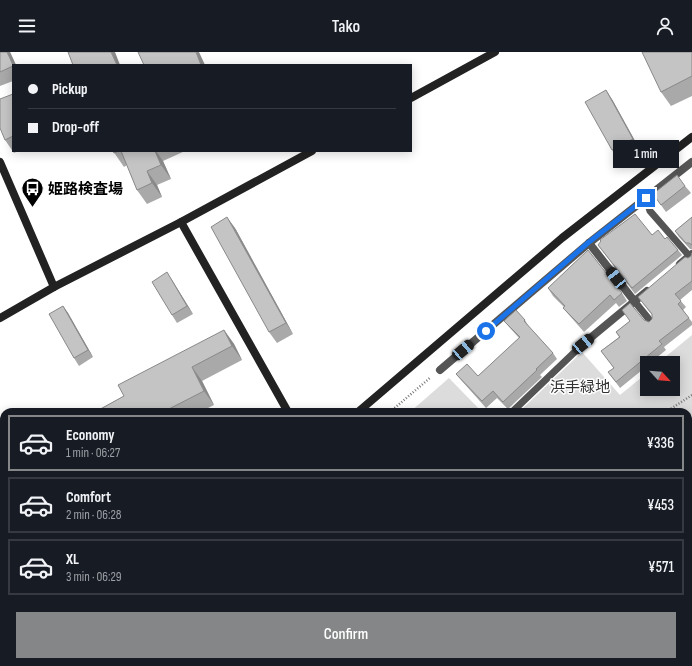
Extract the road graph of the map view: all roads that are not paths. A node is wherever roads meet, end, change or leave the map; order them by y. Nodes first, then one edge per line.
1 (495, 52) edge
2 (412, 97) edge
3 (692, 137) edge
4 (310, 152) edge
5 (0, 162) edge
6 (692, 162) edge
7 (646, 198) junction
8 (181, 222) junction
9 (589, 242) junction
10 (691, 256) edge
11 (671, 271) edge
12 (653, 286) edge
13 (54, 287) junction
14 (634, 302) junction
15 (0, 318) edge
16 (652, 323) edge
17 (583, 344) joint
18 (440, 370) road end
19 (286, 408) edge
20 (363, 408) edge
21 (516, 408) edge

1 - 2 street
3 - 20 street
4 - 8 street
5 - 13 street
6 - 7 street
7 - 9 street
7 - 10 lane
8 - 13 street
8 - 19 street
9 - 14 street
9 - 18 street
10 - 11 street
12 - 14 street
13 - 15 street
14 - 16 lane
14 - 17 street
17 - 21 lane

